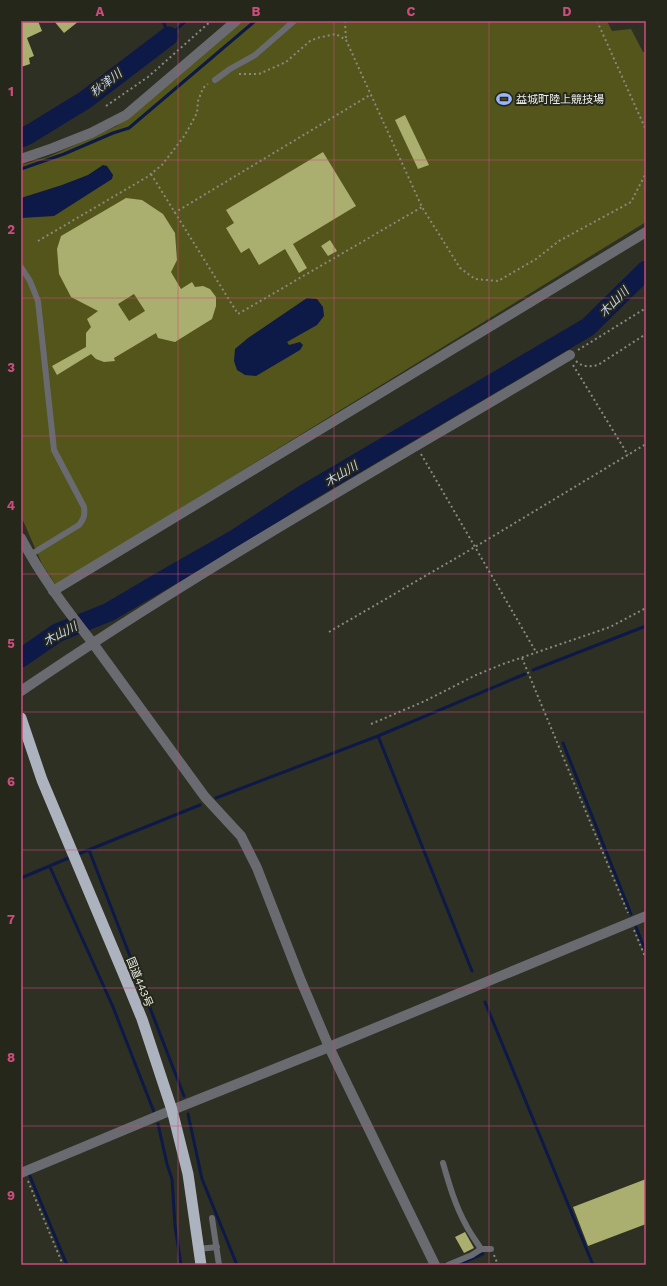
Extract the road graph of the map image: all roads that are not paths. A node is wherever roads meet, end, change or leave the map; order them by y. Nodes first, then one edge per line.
1 (236, 21) edge
2 (294, 21) edge
3 (215, 80) road end
4 (21, 159) edge
5 (646, 232) edge
6 (21, 267) edge
7 (570, 355) road end
8 (21, 538) edge
9 (30, 555) junction
10 (55, 594) junction
11 (92, 642) junction
12 (21, 691) edge
13 (21, 718) edge
14 (646, 916) edge
15 (329, 1047) junction
16 (172, 1110) junction
17 (443, 1163) dead end
18 (22, 1172) edge
19 (212, 1218) dead end
20 (217, 1248) junction
21 (481, 1248) junction
22 (199, 1249) junction
23 (491, 1249) dead end
24 (201, 1265) edge
25 (219, 1265) edge
26 (435, 1265) edge
27 (448, 1265) edge

1 - 4 street
2 - 3 lane
5 - 10 street
6 - 9 lane
7 - 11 street
8 - 9 street
9 - 10 street
10 - 11 street
11 - 12 street
11 - 15 street
13 - 16 highway, 国道443号
14 - 15 street
15 - 16 street
15 - 26 street
16 - 18 street
16 - 22 highway, 国道443号
17 - 21 lane
19 - 20 lane
20 - 22 lane
20 - 25 lane
21 - 23 lane
21 - 27 lane
22 - 24 highway, 国道443号

